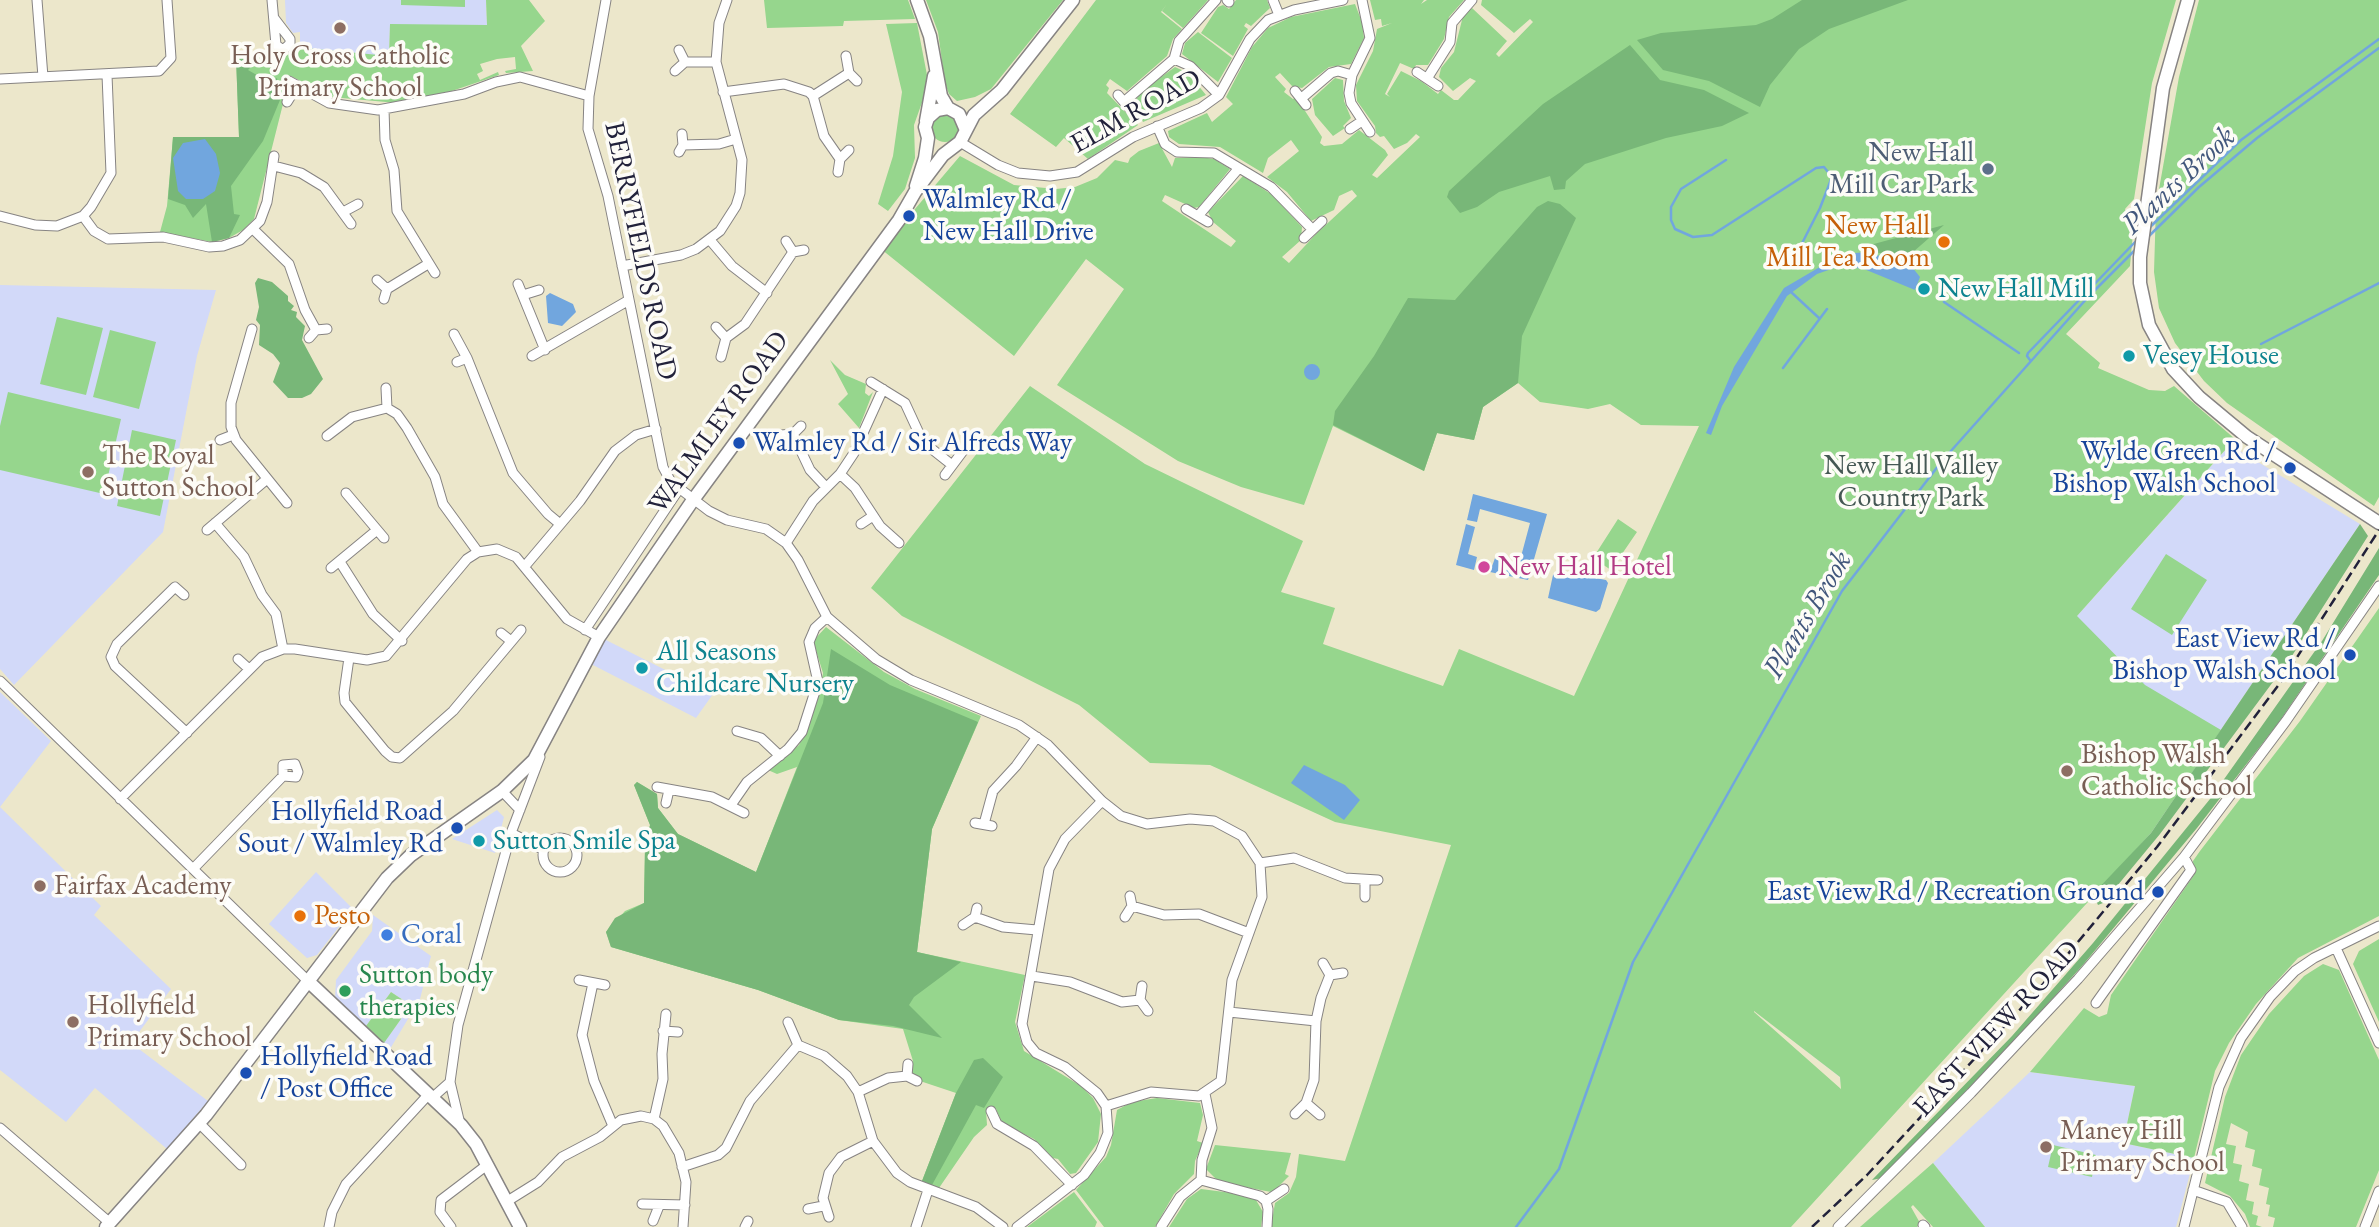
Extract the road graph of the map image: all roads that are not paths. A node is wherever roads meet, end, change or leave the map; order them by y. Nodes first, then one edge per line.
1 (37, 0) edge
2 (167, 0) edge
3 (272, 0) edge
4 (607, 0) edge
5 (727, 0) edge
6 (917, 0) edge
7 (1073, 0) edge
8 (1216, 0) edge
9 (1273, 0) edge
10 (1343, 0) edge
11 (1362, 0) edge
12 (1472, 0) edge
13 (2188, 0) edge
14 (1279, 15) junction
15 (274, 18) dead end
16 (679, 50) dead end
17 (846, 56) dead end
18 (1174, 60) junction
19 (685, 62) junction
20 (716, 62) junction
21 (935, 69) junction
22 (675, 71) dead end
23 (1417, 72) dead end
24 (849, 73) junction
25 (107, 75) junction
26 (1352, 75) junction
27 (1427, 76) junction
28 (43, 77) junction
29 (0, 79) edge
30 (857, 80) dead end
31 (1438, 86) dead end
32 (723, 92) junction
33 (1219, 95) junction
34 (589, 96) junction
35 (813, 96) junction
36 (1301, 98) dead end
37 (287, 102) dead end
38 (987, 104) junction
39 (384, 110) junction
40 (951, 110) junction
41 (1131, 110) dead end
42 (1362, 121) junction
43 (925, 123) junction
44 (1157, 126) junction
45 (965, 128) junction
46 (1350, 129) dead end
47 (1370, 132) dead end
48 (682, 134) dead end
49 (928, 138) junction
50 (736, 139) junction
51 (956, 144) junction
52 (849, 150) dead end
53 (839, 159) junction
54 (1239, 168) junction
55 (838, 172) dead end
56 (915, 192) junction
57 (359, 204) dead end
58 (1186, 209) dead end
59 (345, 211) junction
60 (0, 216) edge
61 (83, 216) junction
62 (1198, 216) junction
63 (1322, 221) dead end
64 (1208, 222) dead end
65 (351, 224) dead end
66 (1312, 229) junction
67 (254, 230) junction
68 (1304, 238) dead end
69 (710, 240) junction
70 (786, 242) dead end
71 (804, 250) dead end
72 (793, 252) junction
73 (428, 264) junction
74 (622, 266) junction
75 (435, 273) dead end
76 (377, 280) dead end
77 (518, 284) dead end
78 (538, 290) dead end
79 (767, 293) junction
80 (523, 295) junction
81 (629, 300) junction
82 (716, 327) dead end
83 (327, 329) dead end
84 (252, 330) dead end
85 (316, 330) junction
86 (454, 334) dead end
87 (309, 338) dead end
88 (726, 338) junction
89 (545, 350) junction
90 (532, 356) dead end
91 (467, 358) junction
92 (721, 358) dead end
93 (457, 362) dead end
94 (871, 382) dead end
95 (386, 388) dead end
96 (883, 388) junction
97 (387, 408) junction
98 (801, 426) dead end
99 (656, 429) junction
100 (793, 434) junction
101 (233, 435) junction
102 (781, 435) dead end
103 (975, 435) dead end
104 (327, 436) dead end
105 (220, 440) dead end
106 (952, 466) junction
107 (840, 474) junction
108 (945, 475) dead end
109 (267, 479) junction
110 (825, 486) junction
111 (679, 489) junction
112 (346, 493) dead end
113 (694, 500) junction
114 (287, 503) dead end
115 (873, 516) junction
116 (215, 523) junction
117 (2379, 523) edge
118 (560, 524) junction
119 (861, 524) dead end
120 (207, 530) dead end
121 (786, 543) junction
122 (899, 543) dead end
123 (478, 552) junction
124 (340, 562) junction
125 (525, 565) junction
126 (331, 568) dead end
127 (2379, 586) edge
128 (184, 595) dead end
129 (827, 617) junction
130 (521, 630) dead end
131 (585, 630) junction
132 (501, 633) dead end
133 (599, 637) junction
134 (402, 641) junction
135 (511, 641) junction
136 (283, 649) junction
137 (349, 658) junction
138 (238, 659) dead end
139 (249, 669) junction
140 (0, 681) edge
141 (745, 729) dead end
142 (187, 733) junction
143 (1037, 737) junction
144 (546, 741) junction
145 (780, 756) junction
146 (283, 776) dead end
147 (657, 788) dead end
148 (669, 790) junction
149 (502, 791) junction
150 (120, 799) junction
151 (1102, 801) junction
152 (666, 803) dead end
153 (731, 805) junction
154 (520, 810) junction
155 (744, 813) dead end
156 (983, 824) dead end
157 (510, 833) junction
158 (544, 850) dead end
159 (2184, 857) junction
160 (1260, 863) junction
161 (193, 869) junction
162 (1365, 880) junction
163 (1378, 880) dead end
164 (1365, 897) dead end
165 (1125, 917) dead end
166 (963, 925) dead end
167 (2379, 926) edge
168 (1037, 930) junction
169 (1249, 933) junction
170 (2336, 948) junction
171 (1323, 963) dead end
172 (1343, 973) dead end
173 (1330, 975) junction
174 (1032, 976) junction
175 (579, 980) dead end
176 (308, 981) junction
177 (593, 983) junction
178 (605, 985) dead end
179 (1142, 986) dead end
180 (1140, 1000) junction
181 (2096, 1003) dead end
182 (1148, 1010) dead end
183 (1229, 1012) junction
184 (666, 1014) dead end
185 (1316, 1021) junction
186 (788, 1022) dead end
187 (663, 1031) junction
188 (678, 1032) dead end
189 (2379, 1043) edge
190 (798, 1045) junction
191 (908, 1064) dead end
192 (907, 1076) junction
193 (918, 1081) dead end
194 (450, 1082) junction
195 (858, 1092) junction
196 (1205, 1094) junction
197 (430, 1096) junction
198 (1306, 1103) junction
199 (1106, 1106) junction
200 (991, 1111) dead end
201 (1295, 1114) dead end
202 (1321, 1115) dead end
203 (654, 1119) junction
204 (199, 1123) junction
205 (997, 1124) junction
206 (461, 1125) junction
207 (613, 1126) junction
208 (0, 1128) edge
209 (988, 1131) dead end
210 (873, 1141) junction
211 (241, 1164) dead end
212 (486, 1165) junction
213 (682, 1167) junction
214 (1201, 1180) junction
215 (1072, 1185) junction
216 (1284, 1189) dead end
217 (929, 1190) junction
218 (2193, 1190) junction
219 (2379, 1191) edge
220 (1266, 1201) junction
221 (506, 1202) junction
222 (642, 1204) dead end
223 (685, 1205) junction
224 (659, 1206) junction
225 (823, 1206) junction
226 (808, 1209) dead end
227 (829, 1217) dead end
228 (653, 1221) dead end
229 (108, 1225) edge
230 (329, 1227) edge
231 (451, 1227) edge
232 (520, 1227) edge
233 (683, 1227) edge
234 (916, 1227) edge
235 (1003, 1227) edge
236 (1017, 1227) edge
237 (1161, 1227) edge
238 (1267, 1227) edge
239 (1838, 1227) edge
240 (2184, 1227) edge
241 (2242, 1227) edge
242 (2365, 1227) edge

1 - 28 street
2 - 25 street
3 - 15 street
4 - 34 street, BERRYFIELDS ROAD
5 - 20 street
6 - 21 main road
7 - 38 main road
8 - 18 street
9 - 14 street
10 - 14 street, ELM ROAD
11 - 26 street
12 - 27 street
13 - 117 main road
14 - 33 street, ELM ROAD
16 - 19 street
17 - 24 street
18 - 33 street
18 - 41 street
19 - 20 street
19 - 22 street
20 - 32 street
21 - 40 main road
21 - 43 main road
23 - 27 street
24 - 30 street
24 - 35 street
25 - 28 street
25 - 61 street
26 - 36 street
26 - 42 street
27 - 31 street
28 - 29 street
32 - 35 street
32 - 50 street
33 - 44 street, ELM ROAD
34 - 39 street
34 - 74 street, BERRYFIELDS ROAD
35 - 53 street
37 - 39 street
38 - 40 main road
38 - 45 main road
39 - 73 street
40 - 43 main road
40 - 45 main road
42 - 46 street
42 - 47 street
43 - 49 main road
44 - 51 street, ELM ROAD
44 - 54 street
45 - 51 main road
48 - 50 street
49 - 51 main road
49 - 56 main road
50 - 69 street
51 - 56 main road, WALMLEY ROAD
52 - 53 street
53 - 55 street
54 - 62 street
54 - 66 street
56 - 113 main road, WALMLEY ROAD
57 - 59 street
58 - 62 street
59 - 65 street
59 - 67 street
60 - 61 street
61 - 67 street
62 - 64 street
63 - 66 street
66 - 68 street
67 - 85 street
69 - 74 street
69 - 79 street
70 - 72 street
71 - 72 street
72 - 79 street
73 - 75 street
73 - 76 street
74 - 81 street, BERRYFIELDS ROAD
77 - 80 street
78 - 80 street
79 - 88 street
80 - 89 street
81 - 89 street
81 - 99 street, BERRYFIELDS ROAD
82 - 88 street
83 - 85 street
84 - 101 street
85 - 87 street
86 - 91 street
88 - 92 street
89 - 90 street
91 - 93 street
91 - 118 street
94 - 96 street
95 - 97 street
96 - 106 street
96 - 107 street
97 - 104 street
97 - 123 street
98 - 100 street
99 - 111 street, BERRYFIELDS ROAD
99 - 118 street
100 - 102 street
100 - 110 street
101 - 105 street
101 - 109 street
103 - 106 street
106 - 108 street
107 - 110 street
107 - 115 street
109 - 114 street
109 - 116 street
110 - 121 street
111 - 113 street, BERRYFIELDS ROAD
111 - 131 street, WALMLEY ROAD
112 - 124 street
113 - 121 street, BERRYFIELDS ROAD
113 - 133 main road, WALMLEY ROAD
115 - 119 street
115 - 122 street
116 - 120 street
116 - 136 street
118 - 125 street
121 - 129 street
123 - 125 street
123 - 134 street
124 - 126 street
124 - 134 street
125 - 131 street
127 - 159 street, EAST VIEW ROAD
128 - 142 street
129 - 143 street
129 - 145 street
130 - 135 street
131 - 133 street
132 - 135 street
133 - 144 main road, WALMLEY ROAD
134 - 137 street
135 - 137 street
136 - 137 street
136 - 139 street
138 - 139 street
139 - 142 street
140 - 150 street
141 - 145 street
142 - 150 street
143 - 151 street
143 - 156 street
144 - 149 main road, WALMLEY ROAD
144 - 154 street, WALMLEY ROAD
145 - 153 street
146 - 161 street
147 - 148 street
148 - 152 street
148 - 153 street
149 - 154 street
149 - 176 main road, WALMLEY ROAD
150 - 161 street
151 - 160 street
151 - 168 street
153 - 155 street
154 - 157 street, WALMLEY ROAD
157 - 158 street
157 - 194 street, WALMLEY ROAD
159 - 181 street, EAST VIEW ROAD
159 - 239 street, EAST VIEW ROAD
160 - 162 street
160 - 169 street
161 - 176 street
162 - 163 street
162 - 164 street
165 - 169 street
166 - 168 street
167 - 170 street
168 - 174 street
169 - 183 street
170 - 189 street
170 - 218 street
171 - 173 street
172 - 173 street
173 - 185 street
174 - 180 street
174 - 199 street
175 - 177 street
176 - 197 main road
176 - 204 main road, WALMLEY ROAD
177 - 178 street
177 - 207 street
179 - 180 street
180 - 182 street
183 - 185 street
183 - 196 street
184 - 187 street
185 - 198 street
186 - 190 street
187 - 188 street
187 - 203 street
190 - 195 street
190 - 213 street
191 - 192 street
192 - 193 street
192 - 195 street
194 - 197 street
194 - 206 street
195 - 210 street
196 - 199 street
196 - 214 street
197 - 206 main road
197 - 230 street
198 - 201 street
198 - 202 street
199 - 215 street
200 - 205 street
203 - 207 street
203 - 213 street
204 - 211 street
204 - 229 main road, WALMLEY ROAD
205 - 209 street
205 - 215 street
206 - 212 main road
207 - 221 street
208 - 229 street
210 - 217 street
210 - 225 street
212 - 221 main road
212 - 231 street
213 - 223 street
214 - 220 street
214 - 237 street
215 - 236 street
216 - 220 street
217 - 234 street
217 - 235 street
218 - 240 street
218 - 241 street
219 - 242 street
220 - 238 street
221 - 232 main road
222 - 224 street
223 - 224 street
223 - 233 street
224 - 228 street
225 - 226 street
225 - 227 street

